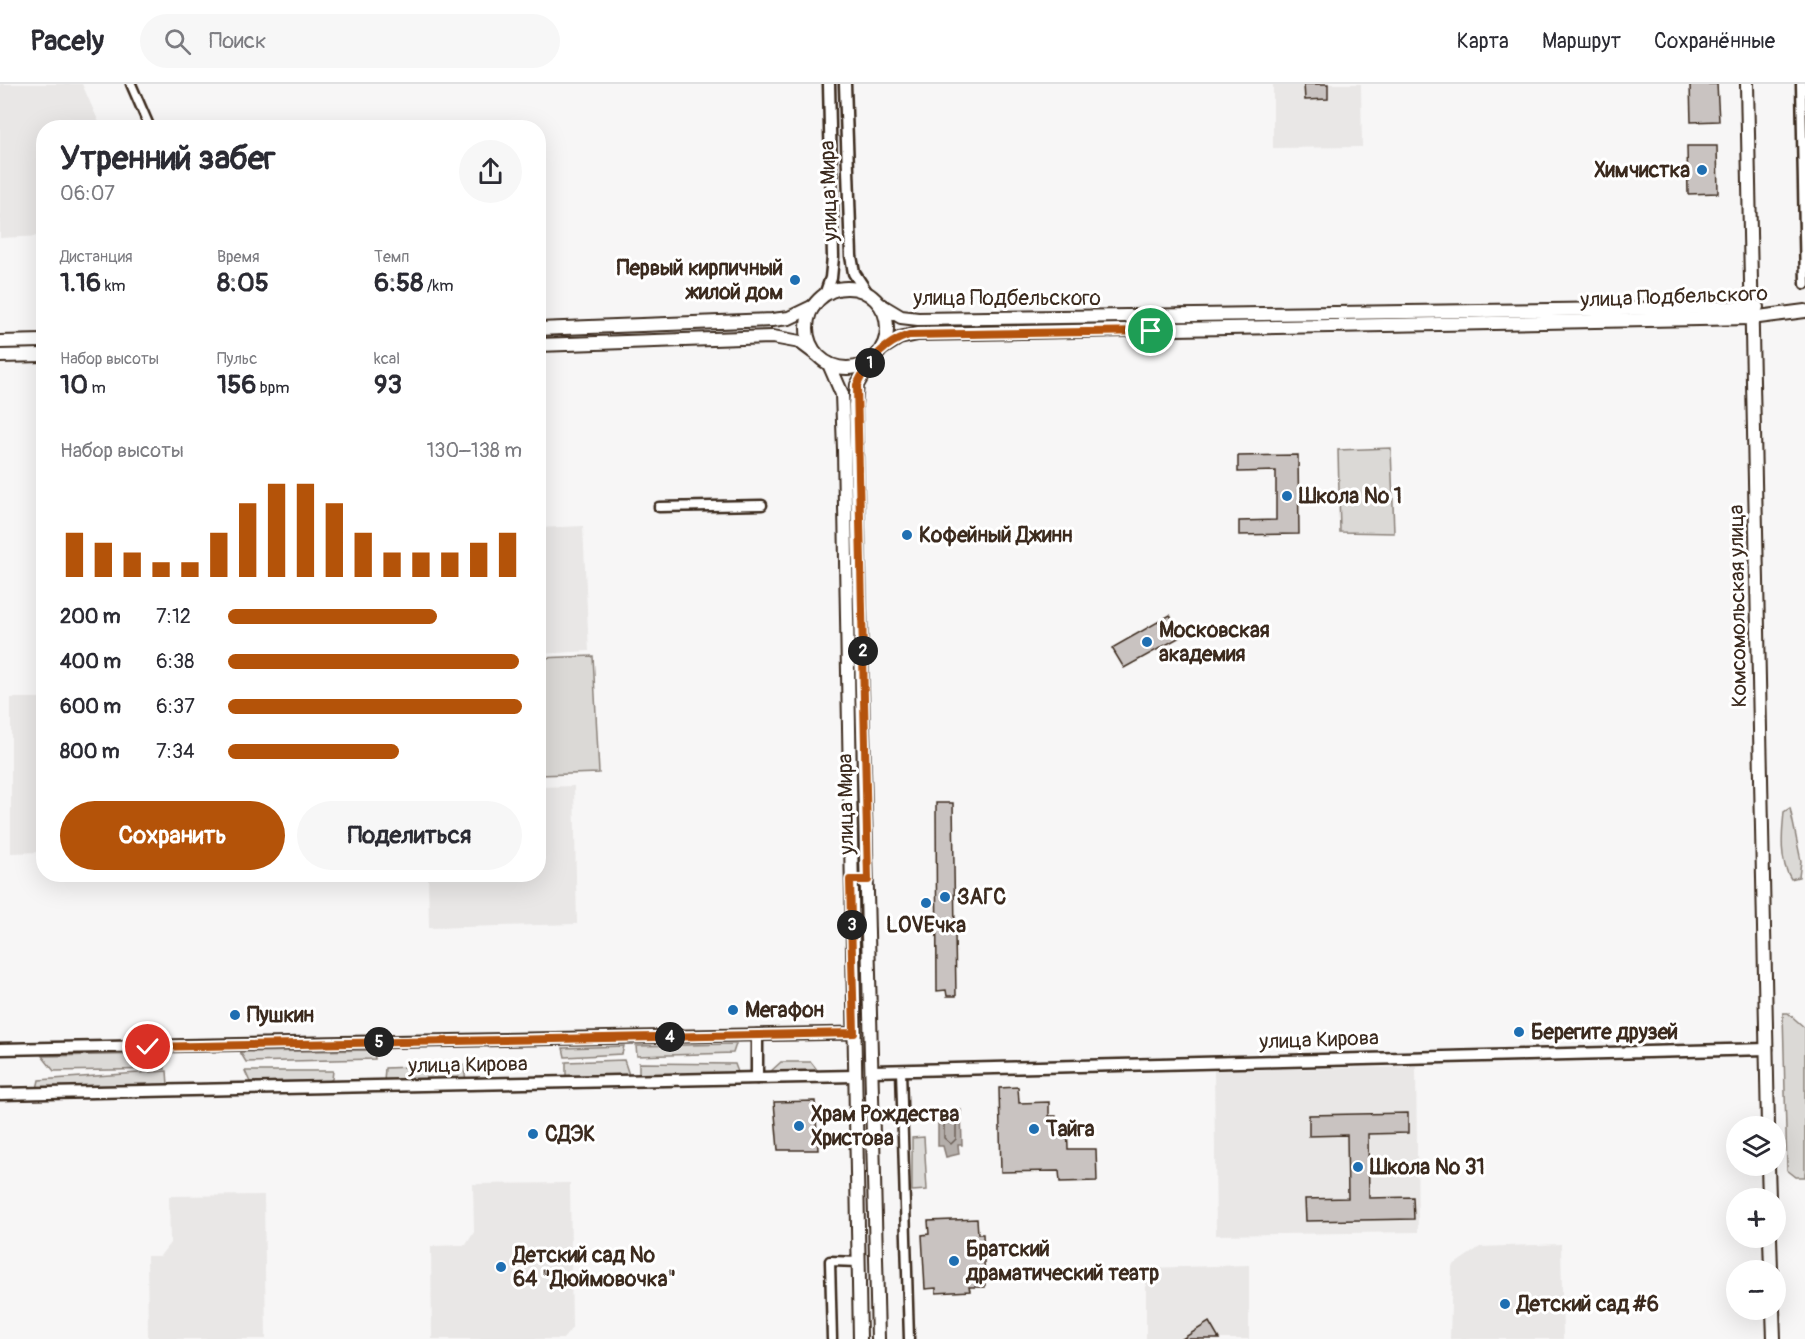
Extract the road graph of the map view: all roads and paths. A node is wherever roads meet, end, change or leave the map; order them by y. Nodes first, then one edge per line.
1 (130, 84) edge
2 (829, 84) edge
3 (845, 84) edge
4 (1747, 84) edge
5 (1801, 84) edge
6 (146, 120) edge
7 (1805, 284) edge
8 (867, 293) junction
9 (825, 295) junction
10 (880, 304) junction
11 (814, 306) junction
12 (1805, 311) edge
13 (1752, 312) junction
14 (1587, 314) junction
15 (546, 329) edge
16 (36, 341) edge
17 (0, 342) edge
18 (546, 345) edge
19 (883, 348) junction
20 (816, 354) junction
21 (36, 355) edge
22 (0, 356) edge
23 (871, 361) junction
24 (829, 364) junction
25 (762, 505) dead end
26 (659, 507) dead end
27 (850, 880) junction
28 (868, 880) junction
29 (854, 1033) junction
30 (757, 1035) junction
31 (0, 1049) edge
32 (1767, 1049) junction
33 (873, 1071) junction
34 (901, 1071) junction
35 (855, 1076) junction
36 (757, 1078) junction
37 (0, 1095) edge
38 (1768, 1116) edge
39 (873, 1151) junction
40 (856, 1152) junction
41 (859, 1262) junction
42 (1773, 1320) edge
43 (832, 1339) edge
44 (860, 1339) edge
45 (878, 1339) edge
46 (909, 1339) edge
47 (1774, 1339) edge

1 - 6 street
2 - 9 street, улица Мира
3 - 8 street, улица Мира
4 - 13 main road, Комсомольская улица
5 - 7 street
8 - 9 main road
8 - 10 main road
9 - 11 main road
10 - 14 main road, улица Подбельского
10 - 19 main road
11 - 15 main road
11 - 20 main road
12 - 13 main road, улица Подбельского
13 - 14 main road, улица Подбельского
13 - 32 main road, Комсомольская улица
14 - 19 main road, улица Подбельского
16 - 17 main road
18 - 20 main road
19 - 23 main road
20 - 24 main road
21 - 22 main road
23 - 24 main road
23 - 28 main road, улица Мира
24 - 27 main road, улица Мира
25 - 26 street
27 - 28 main road
27 - 29 main road, улица Мира
28 - 33 main road, улица Мира
29 - 30 street, улица Кирова
29 - 35 main road, улица Мира
30 - 31 street, улица Кирова
30 - 36 street
32 - 34 street, улица Кирова
32 - 38 main road, Комсомольская улица
33 - 34 street, улица Кирова
33 - 39 main road, улица Мира
34 - 46 street
35 - 36 street, улица Кирова
35 - 40 main road, улица Мира
36 - 37 street, улица Кирова
39 - 40 main road
39 - 45 main road, улица Мира
40 - 41 main road, улица Мира
41 - 43 street
41 - 44 main road, улица Мира
42 - 47 main road

